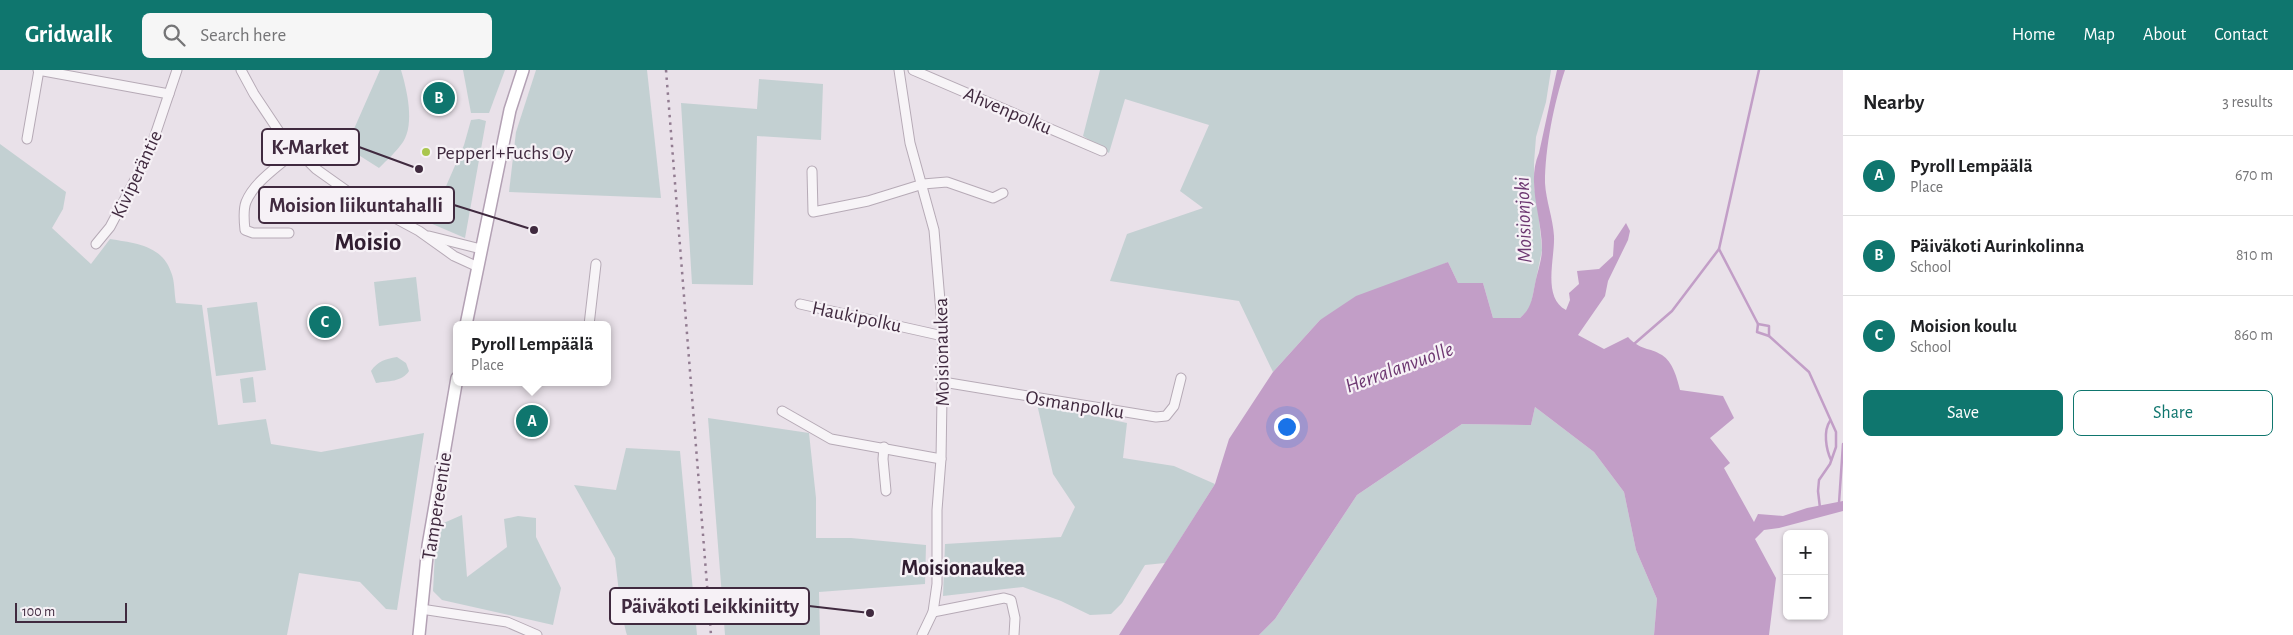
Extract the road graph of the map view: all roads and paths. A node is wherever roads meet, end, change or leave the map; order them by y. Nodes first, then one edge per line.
1 (39, 70) edge
2 (177, 70) edge
3 (241, 70) edge
4 (523, 70) edge
5 (899, 70) edge
6 (913, 70) edge
7 (169, 94) junction
8 (27, 139) dead end
9 (296, 150) junction
10 (1102, 151) dead end
11 (812, 171) dead end
12 (923, 184) junction
13 (1003, 193) dead end
14 (289, 233) dead end
15 (426, 236) junction
16 (96, 244) dead end
17 (481, 249) junction
18 (596, 264) dead end
19 (478, 267) junction
20 (800, 304) dead end
21 (467, 321) edge
22 (589, 321) edge
23 (942, 336) junction
24 (1181, 378) dead end
25 (943, 382) junction
26 (456, 386) edge
27 (782, 411) dead end
28 (884, 447) junction
29 (941, 458) junction
30 (886, 491) dead end
31 (421, 610) junction
32 (933, 612) junction
33 (419, 635) edge
34 (537, 635) edge
35 (922, 635) edge
36 (1014, 635) edge

1 - 7 street
1 - 8 street
2 - 7 street, Kiviperäntie
3 - 9 street
4 - 17 main road
5 - 12 street, Moisionaukea
6 - 10 street, Ahvenpolku
7 - 16 street, Kiviperäntie
9 - 14 street
9 - 15 street
11 - 12 street
12 - 13 street
12 - 23 street, Moisionaukea
15 - 17 street
15 - 19 street
17 - 19 main road
18 - 22 street
19 - 21 main road
20 - 23 street, Haukipolku
23 - 25 street, Moisionaukea
24 - 25 street, Osmanpolku
25 - 29 street, Moisionaukea
26 - 31 main road, Tampereentie
27 - 28 street
28 - 29 street
28 - 30 street
29 - 32 street, Moisionaukea
31 - 33 main road, Tampereentie
31 - 34 street
32 - 35 street, Moisionaukea
32 - 36 street

